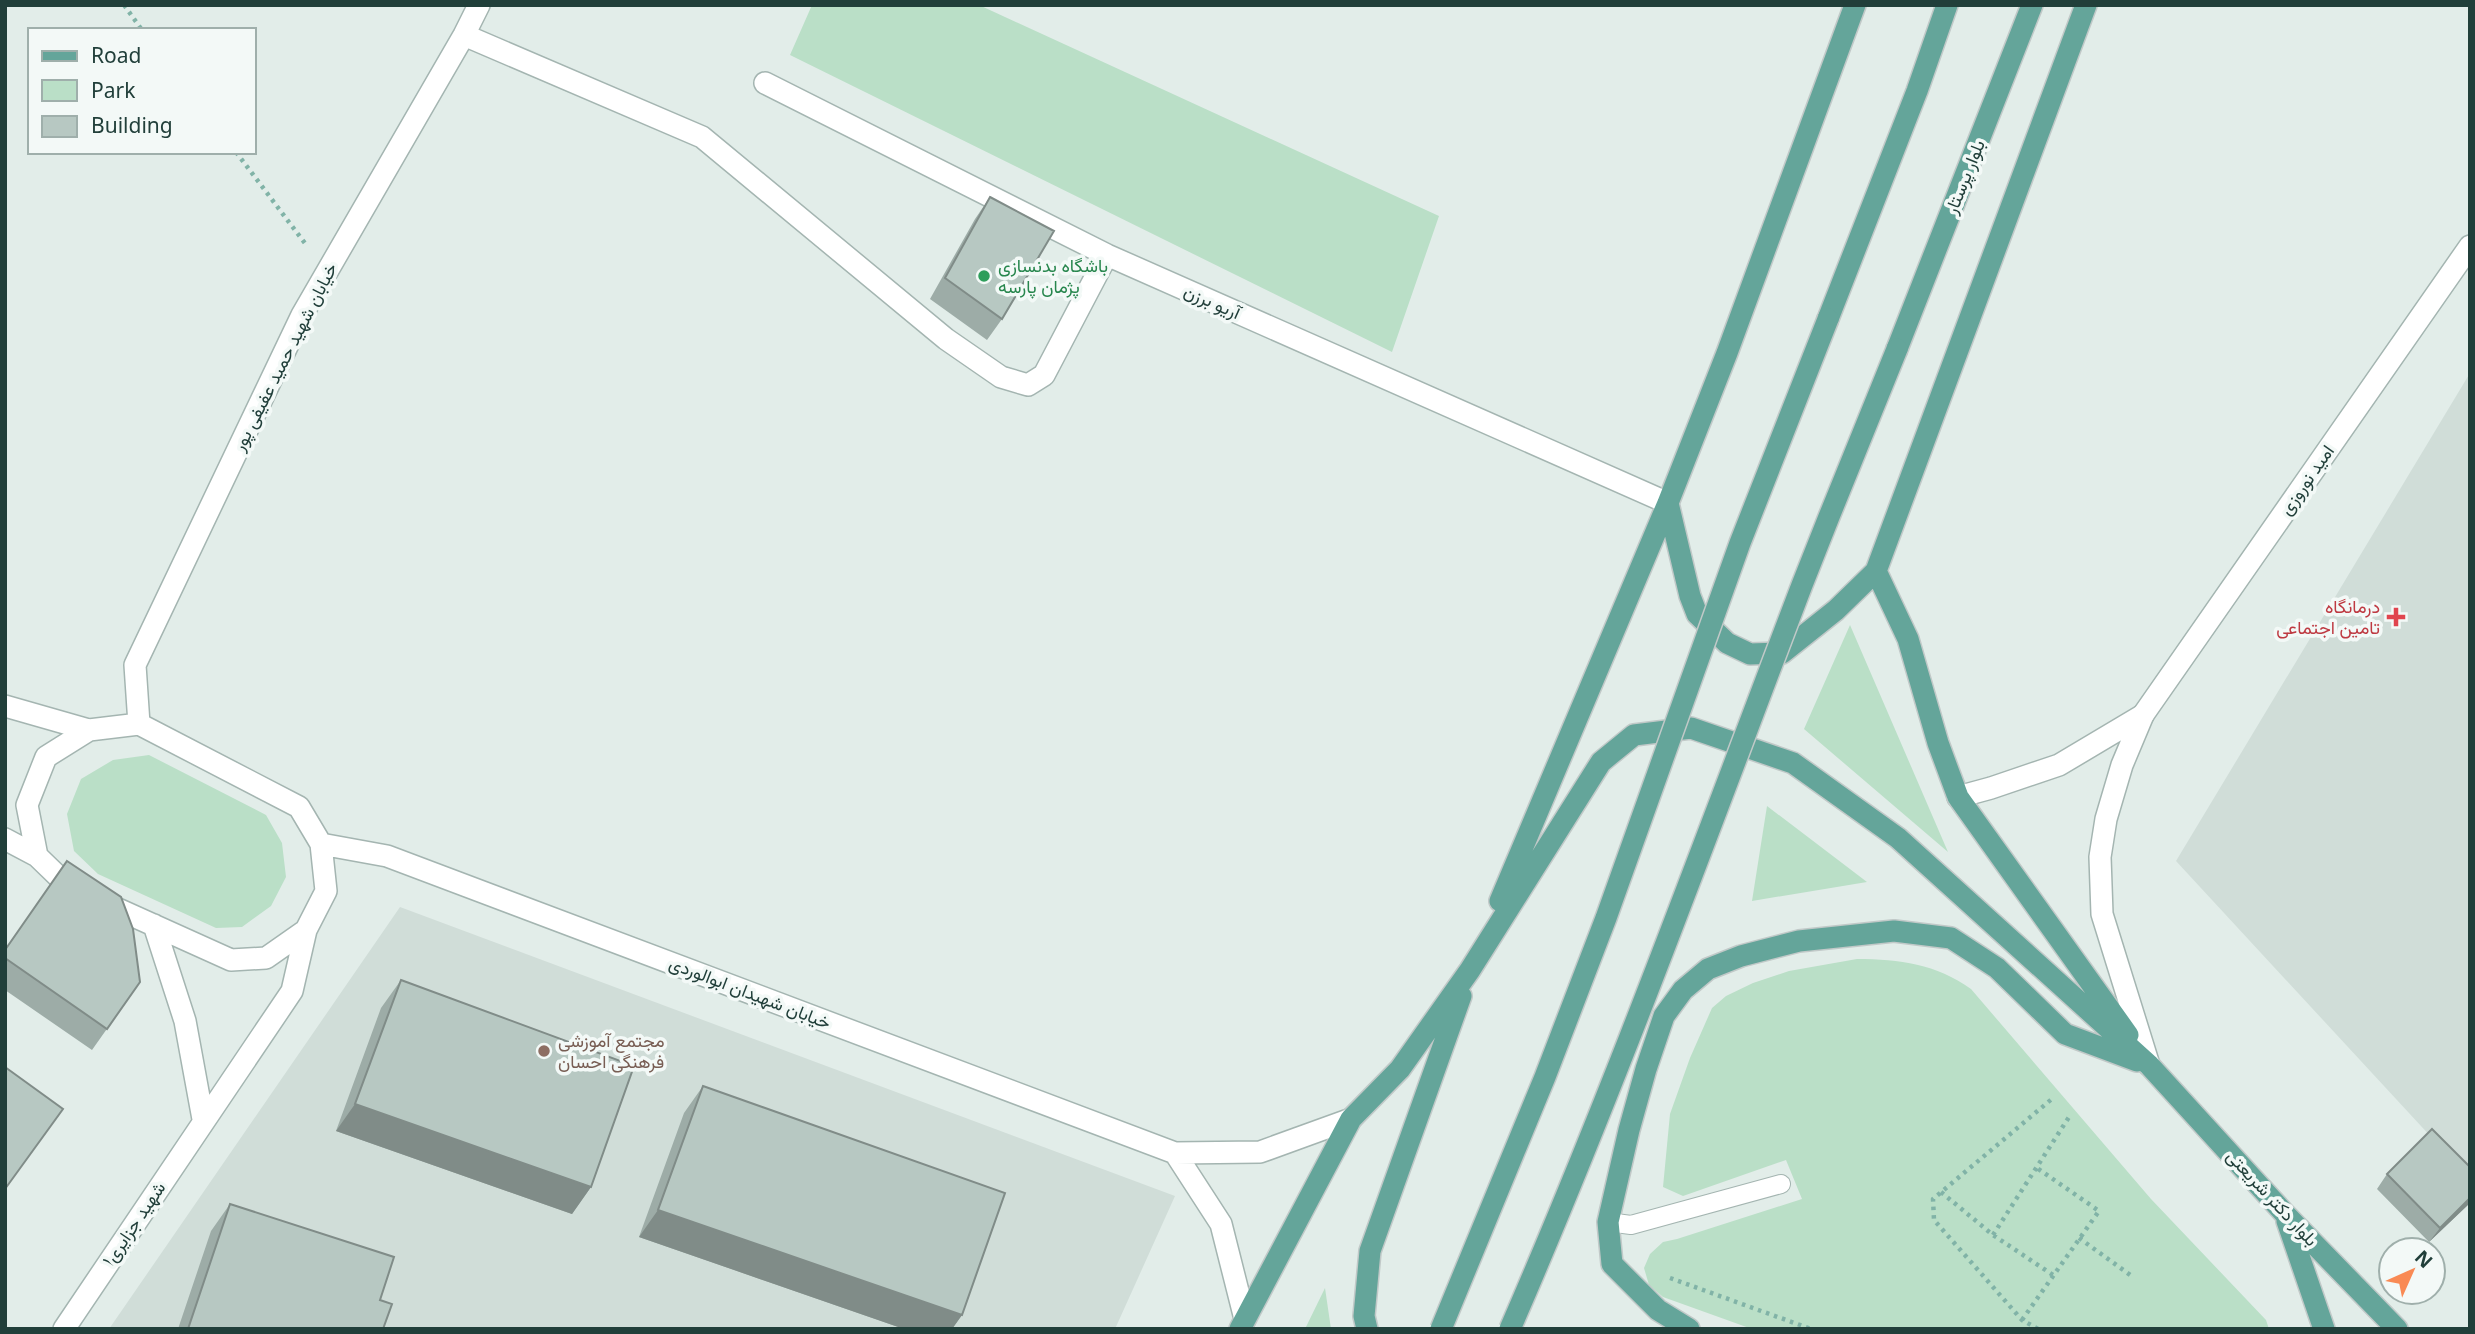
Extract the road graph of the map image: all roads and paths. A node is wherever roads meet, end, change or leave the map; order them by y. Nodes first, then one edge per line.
1 (124, 5) edge
2 (479, 5) edge
3 (1855, 5) edge
4 (1947, 5) edge
5 (2032, 5) edge
6 (2086, 5) edge
7 (141, 28) edge
8 (464, 35) junction
9 (765, 83) dead end
10 (238, 154) edge
11 (2470, 246) edge
12 (1107, 255) junction
13 (327, 272) junction
14 (1668, 503) junction
15 (1876, 571) junction
16 (5, 706) edge
17 (2143, 715) junction
18 (139, 724) junction
19 (89, 730) junction
20 (1958, 797) junction
21 (5, 839) edge
22 (321, 844) junction
23 (37, 856) junction
24 (154, 925) junction
25 (306, 930) junction
26 (1470, 970) junction
27 (2149, 1065) junction
28 (2053, 1098) dead end
29 (2069, 1116) dead end
30 (203, 1119) junction
31 (1350, 1119) junction
32 (1175, 1153) junction
33 (2036, 1168) junction
34 (1781, 1184) dead end
35 (1941, 1192) junction
36 (2284, 1213) junction
37 (1608, 1222) junction
38 (1993, 1234) junction
39 (2079, 1238) junction
40 (2054, 1275) junction
41 (2133, 1277) dead end
42 (1670, 1278) dead end
43 (2022, 1320) junction
44 (1242, 1324) edge
45 (64, 1329) edge
46 (1367, 1329) edge
47 (1441, 1329) edge
48 (1510, 1329) edge
49 (1689, 1329) edge
50 (1811, 1329) edge
51 (2038, 1329) edge
52 (2324, 1329) edge
53 (2397, 1329) edge

1 - 7 path
2 - 8 street, خیابان شهید حمید عفیفی پور
3 - 14 main road
4 - 47 main road, bridge
5 - 48 main road, بلوار پرستار, bridge
6 - 15 main road
8 - 12 street
8 - 13 street, خیابان شهید حمید عفیفی پور
9 - 12 street, آریو برزن
10 - 13 path
11 - 17 street, امید نوروزی
12 - 14 street, آریو برزن
13 - 18 street, خیابان شهید حمید عفیفی پور
14 - 15 main road
14 - 26 main road
15 - 20 main road
16 - 19 street
17 - 20 street, امید نوروزی
17 - 27 street, امید نوروزی
18 - 19 street
18 - 22 street
19 - 23 street
20 - 27 main road
21 - 23 street
22 - 25 street
22 - 32 street, خیابان شهیدان ابوالوردی
23 - 24 street
24 - 25 street
24 - 30 street
25 - 30 street, شهید جزایری۱
26 - 27 main road
26 - 31 main road
26 - 46 main road
27 - 36 main road, بلوار دکتر شریعتی
27 - 37 main road
28 - 35 path
29 - 33 path
30 - 45 street, شهید جزایری۱
31 - 32 street, خیابان شهیدان ابوالوردی
31 - 44 main road
32 - 44 street
33 - 38 path
33 - 39 path
34 - 37 lane
35 - 38 path
35 - 43 path
36 - 52 main road
36 - 53 main road, بلوار دکتر شریعتی
37 - 49 main road
38 - 40 path
39 - 40 path
39 - 41 path
40 - 43 path
42 - 50 path
43 - 51 path

